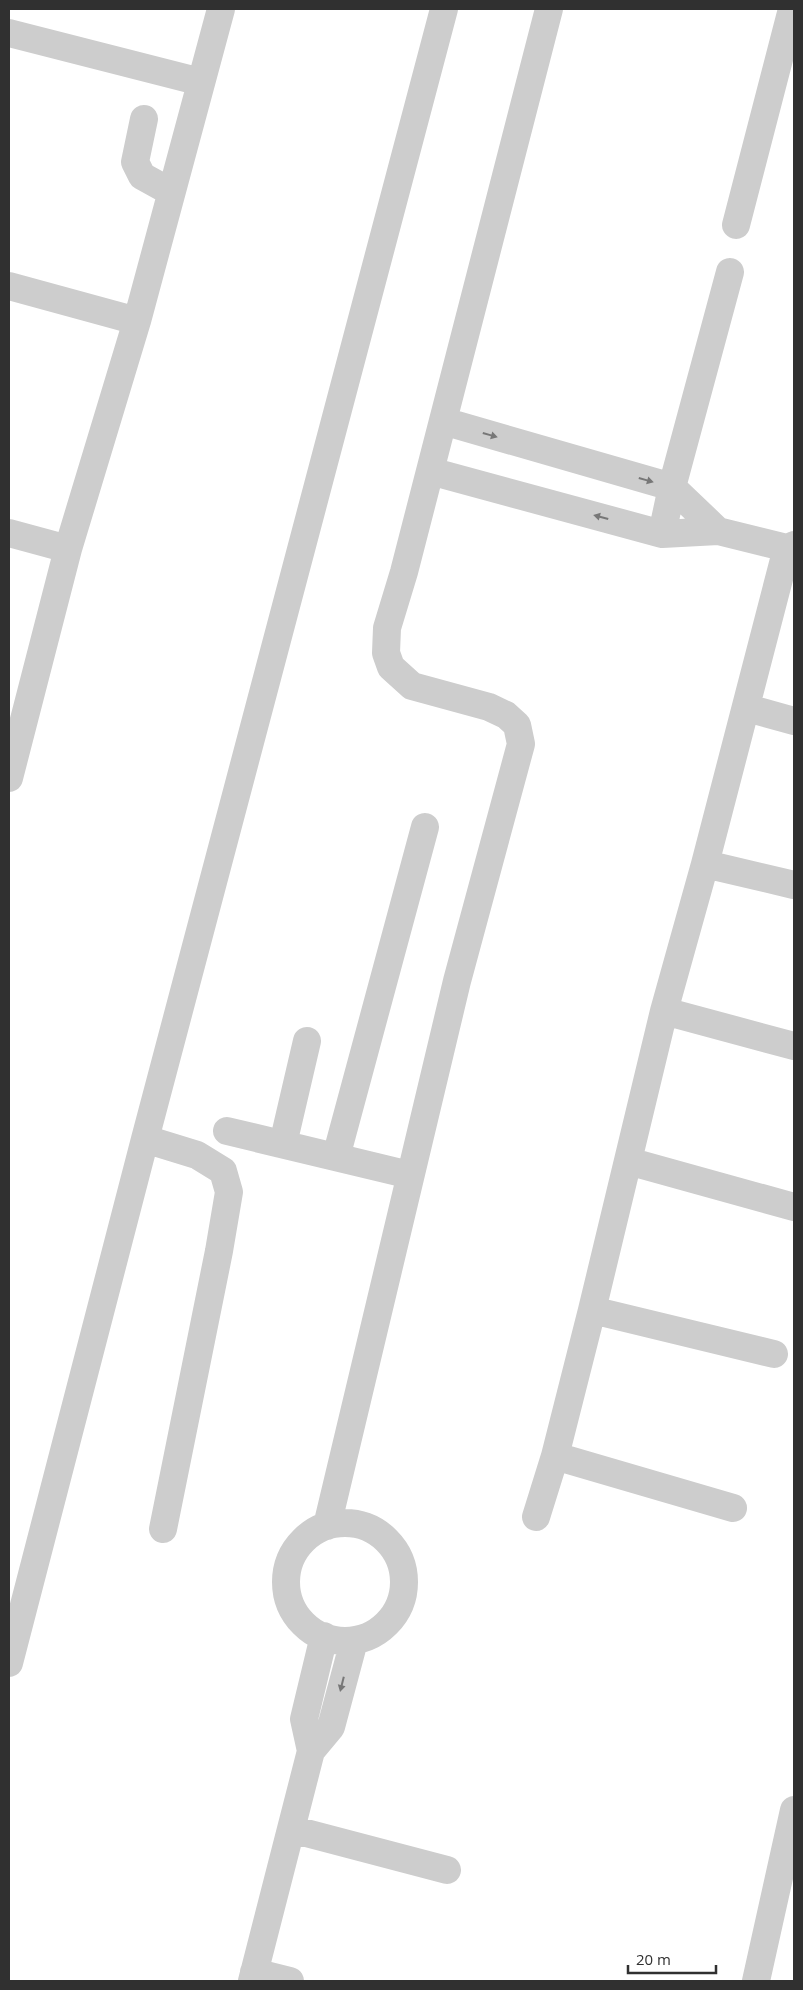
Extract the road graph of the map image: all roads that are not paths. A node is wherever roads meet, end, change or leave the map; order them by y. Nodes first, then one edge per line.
1 (221, 9) edge
2 (444, 9) edge
3 (549, 9) edge
4 (792, 9) edge
5 (9, 34) edge
6 (201, 82) junction
7 (144, 119) dead end
8 (171, 192) junction
9 (736, 225) dead end
10 (730, 272) dead end
11 (9, 286) edge
12 (137, 321) junction
13 (443, 421) junction
14 (430, 471) junction
15 (672, 487) junction
16 (718, 531) junction
17 (9, 533) edge
18 (662, 534) junction
19 (68, 549) junction
20 (789, 559) edge
21 (747, 708) junction
22 (794, 721) edge
23 (9, 778) edge
24 (425, 827) dead end
25 (706, 864) junction
26 (794, 885) edge
27 (664, 1011) junction
28 (308, 1041) dead end
29 (794, 1046) edge
30 (227, 1131) dead end
31 (145, 1139) junction
32 (283, 1144) junction
33 (336, 1157) junction
34 (628, 1161) junction
35 (410, 1175) junction
36 (794, 1207) edge
37 (592, 1310) junction
38 (774, 1354) dead end
39 (554, 1456) junction
40 (733, 1508) dead end
41 (536, 1517) dead end
42 (327, 1526) junction
43 (164, 1529) dead end
44 (324, 1636) junction
45 (354, 1641) junction
46 (9, 1664) edge
47 (311, 1751) junction
48 (794, 1810) edge
49 (291, 1829) junction
50 (447, 1870) dead end
51 (253, 1977) edge
52 (290, 1981) edge
53 (756, 1981) edge

1 - 6 street
2 - 31 street
3 - 13 street
4 - 9 street
5 - 6 street
6 - 8 street
7 - 8 street
8 - 12 street
10 - 15 street
11 - 12 street
12 - 19 street
13 - 14 street
13 -> 15 street
18 -> 14 street
14 - 35 street
15 - 16 street
15 - 18 street
16 - 18 street
16 - 20 street
17 - 19 street
19 - 23 street
20 - 21 street
21 - 22 street
21 - 25 street
24 - 33 street
25 - 26 street
25 - 27 street
27 - 29 street
27 - 34 street
28 - 32 street
30 - 32 street
31 - 43 street
31 - 46 street
32 - 33 street
33 - 35 street
34 - 36 street
34 - 37 street
35 - 42 street
37 - 38 street
37 - 39 street
39 - 40 street
39 - 41 street
42 - 44 street
42 - 45 street
44 - 45 street
44 - 47 street
45 -> 47 street
47 - 49 street
48 - 53 street
49 - 50 street
49 - 51 street
51 - 52 street

